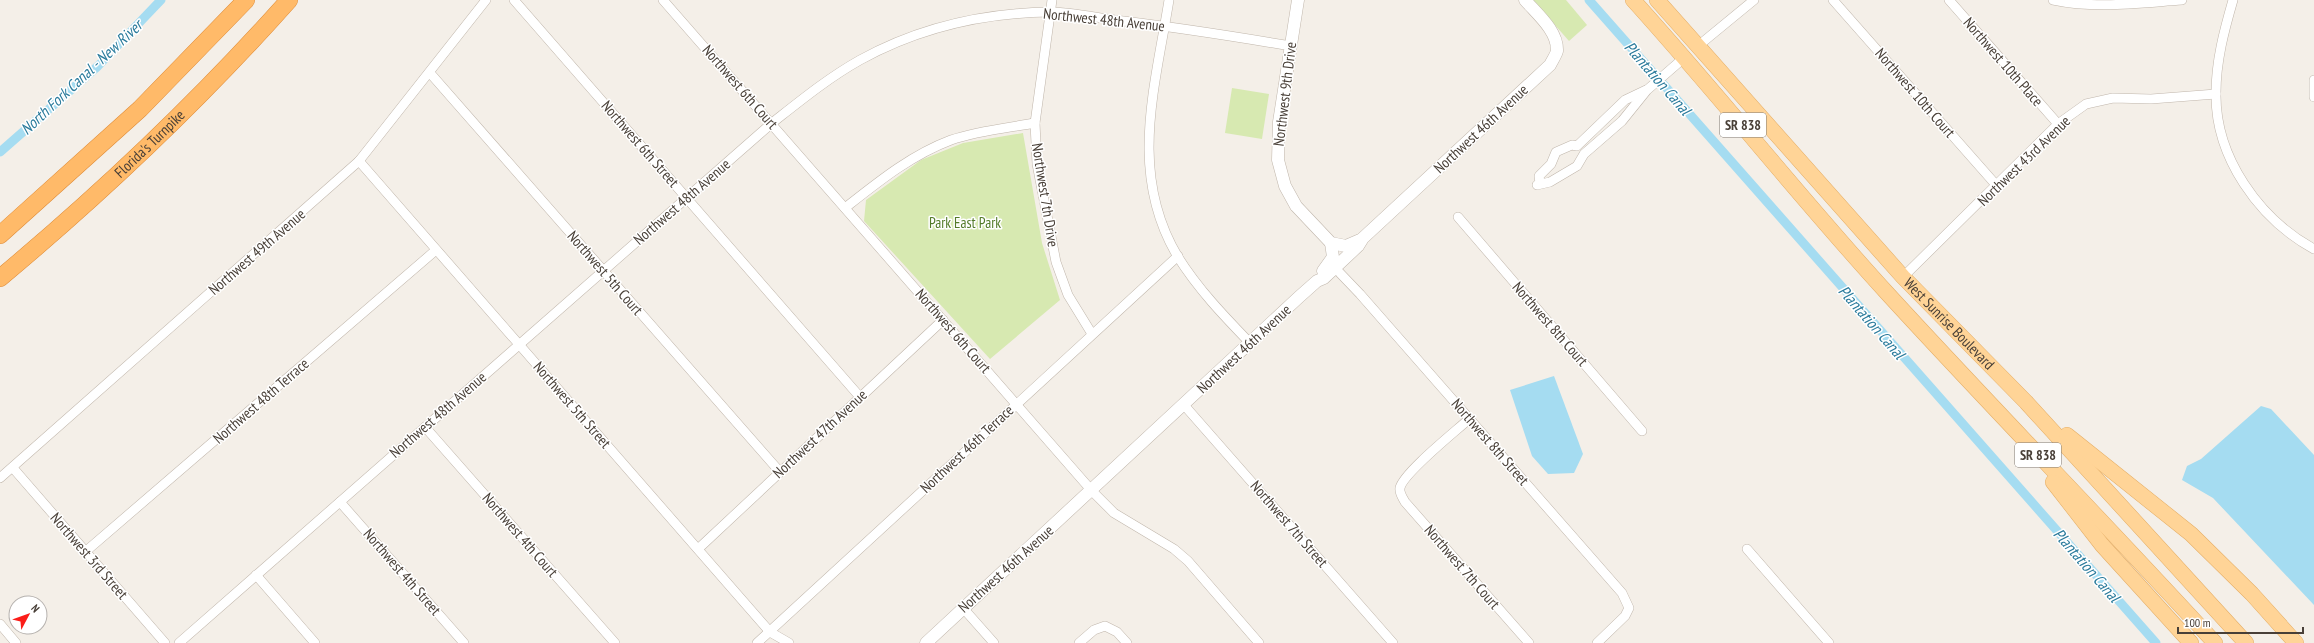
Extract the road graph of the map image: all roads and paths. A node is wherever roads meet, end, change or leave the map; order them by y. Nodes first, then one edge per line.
1 (246, 0) edge
2 (289, 0) edge
3 (486, 0) edge
4 (514, 0) edge
5 (663, 0) edge
6 (1052, 0) edge
7 (1169, 0) edge
8 (1298, 0) edge
9 (1526, 0) edge
10 (1633, 0) edge
11 (1657, 0) edge
12 (1754, 0) edge
13 (1833, 0) edge
14 (1949, 0) edge
15 (2053, 0) edge
16 (2182, 0) edge
17 (2233, 0) edge
18 (1050, 12) junction
19 (1165, 26) junction
20 (1669, 39) junction
21 (1291, 46) junction
22 (1698, 46) junction
23 (1710, 60) junction
24 (1679, 62) junction
25 (430, 73) junction
26 (2314, 80) edge
27 (1647, 90) junction
28 (2216, 94) junction
29 (2314, 97) edge
30 (772, 123) junction
31 (1035, 123) junction
32 (2058, 124) junction
33 (359, 162) junction
34 (1551, 164) junction
35 (1561, 176) junction
36 (1997, 186) junction
37 (687, 198) junction
38 (845, 208) junction
39 (1458, 217) dead end
40 (0, 235) edge
41 (1363, 238) junction
42 (1331, 243) junction
43 (2314, 248) edge
44 (436, 250) junction
45 (1178, 256) junction
46 (1346, 256) junction
47 (1863, 265) junction
48 (1329, 269) junction
49 (603, 270) junction
50 (1903, 277) junction
51 (0, 278) edge
52 (1347, 280) junction
53 (943, 320) junction
54 (1092, 334) junction
55 (1250, 343) junction
56 (519, 345) junction
57 (860, 397) junction
58 (2026, 402) junction
59 (1017, 403) junction
60 (1184, 405) junction
61 (2003, 418) junction
62 (1469, 419) junction
63 (425, 427) junction
64 (1642, 431) dead end
65 (13, 468) junction
66 (780, 472) junction
67 (0, 478) edge
68 (1092, 491) junction
69 (340, 502) junction
70 (698, 549) junction
71 (1747, 549) dead end
72 (85, 552) junction
73 (256, 575) junction
74 (963, 608) junction
75 (0, 624) edge
76 (770, 632) junction
77 (2296, 642) edge
78 (16, 643) edge
79 (165, 643) edge
80 (179, 643) edge
81 (315, 643) edge
82 (464, 643) edge
83 (615, 643) edge
84 (757, 643) edge
85 (789, 643) edge
86 (926, 643) edge
87 (994, 643) edge
88 (1079, 643) edge
89 (1127, 643) edge
90 (1259, 643) edge
91 (1393, 643) edge
92 (1529, 643) edge
93 (1597, 643) edge
94 (1829, 643) edge
95 (2191, 643) edge
96 (2215, 643) edge
97 (2246, 643) edge

1 - 40 highway
2 - 51 highway, Florida's Turnpike
3 - 25 street, Northwest 49th Avenue
4 - 37 street, Northwest 6th Street
5 - 30 street, Northwest 6th Court
6 - 18 street, Northwest 7th Drive
7 - 19 street
8 - 21 street, Northwest 9th Drive
9 - 41 street, Northwest 46th Avenue
10 - 20 main road, West Sunrise Boulevard / SR 838
11 - 22 main road, West Sunrise Boulevard / SR 838
12 - 22 street
13 - 36 street, Northwest 10th Court
14 - 32 street, Northwest 10th Place
15 - 16 street
17 - 28 street
18 - 19 street, Northwest 48th Avenue
18 - 30 street, Northwest 48th Avenue
18 - 31 street, Northwest 7th Drive
19 - 21 street, Northwest 48th Avenue
19 - 45 street
20 - 22 main road
20 - 24 main road, West Sunrise Boulevard / SR 838
21 - 42 street, Northwest 9th Drive
22 - 23 main road, West Sunrise Boulevard / SR 838
23 - 24 main road
23 - 50 main road, West Sunrise Boulevard / SR 838
24 - 27 street
24 - 47 main road, West Sunrise Boulevard / SR 838
25 - 33 street, Northwest 49th Avenue
25 - 49 street, Northwest 5th Court
26 - 29 street
27 - 34 street
27 - 35 street
28 - 32 street, Northwest 43rd Avenue
28 - 43 street
30 - 37 street, Northwest 48th Avenue
30 - 38 street, Northwest 6th Court
31 - 38 street
31 - 54 street, Northwest 7th Drive
32 - 36 street, Northwest 43rd Avenue
33 - 44 street, Northwest 5th Street
33 - 65 street, Northwest 49th Avenue
34 - 35 street
34 - 35 street
36 - 50 street, Northwest 43rd Avenue
37 - 49 street, Northwest 48th Avenue
37 - 57 street, Northwest 6th Street
38 - 53 street, Northwest 6th Court
39 - 64 street, Northwest 8th Court
41 - 42 street
41 - 46 street, Northwest 46th Avenue
42 - 48 street
44 - 56 street, Northwest 5th Street
44 - 72 street, Northwest 48th Terrace
45 - 54 street, Northwest 46th Terrace
45 - 55 street
46 - 48 street, Northwest 46th Avenue
46 - 52 street
47 - 50 main road
47 - 61 main road, West Sunrise Boulevard / SR 838
48 - 52 street, Northwest 8th Street
48 - 55 street, Northwest 46th Avenue
49 - 56 street, Northwest 48th Avenue
49 - 66 street, Northwest 5th Court
50 - 58 main road, West Sunrise Boulevard / SR 838
52 - 62 street, Northwest 8th Street
53 - 57 street, Northwest 47th Avenue
53 - 59 street, Northwest 6th Court
54 - 59 street, Northwest 46th Terrace
55 - 60 street, Northwest 46th Avenue
56 - 63 street, Northwest 48th Avenue
56 - 70 street, Northwest 5th Street
57 - 66 street, Northwest 47th Avenue
58 - 77 main road
58 - 97 main road, West Sunrise Boulevard / SR 838
59 - 68 street, Northwest 6th Court
59 - 76 street, Northwest 46th Terrace
60 - 68 street, Northwest 46th Avenue
60 - 91 street, Northwest 7th Street
61 - 95 main road
61 - 96 main road, West Sunrise Boulevard / SR 838
62 - 92 street, Northwest 7th Court
62 - 93 street, Northwest 8th Street
63 - 69 street, Northwest 48th Avenue
63 - 83 street, Northwest 4th Court
65 - 67 street, Northwest 49th Avenue
65 - 72 street, Northwest 3rd Street
66 - 70 street, Northwest 47th Avenue
68 - 74 street, Northwest 46th Avenue
68 - 90 street, Northwest 6th Court
69 - 73 street, Northwest 48th Avenue
69 - 82 street, Northwest 4th Street
70 - 76 street, Northwest 5th Street
71 - 94 street
72 - 79 street, Northwest 3rd Street
73 - 80 street, Northwest 48th Avenue
73 - 81 street
74 - 86 street, Northwest 46th Avenue
74 - 87 street
75 - 78 street
76 - 84 street, Northwest 46th Terrace
76 - 85 street, Northwest 5th Street
88 - 89 street

